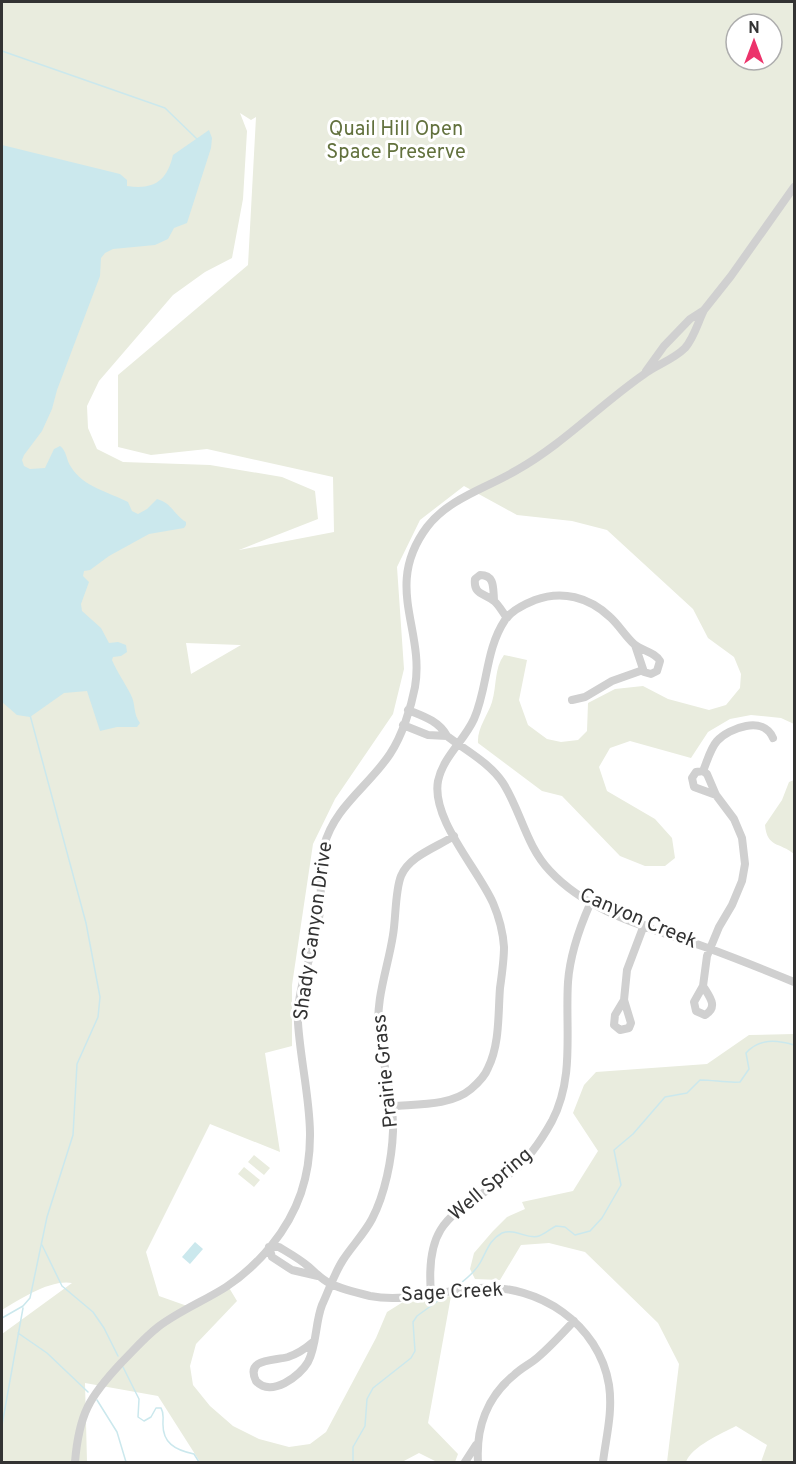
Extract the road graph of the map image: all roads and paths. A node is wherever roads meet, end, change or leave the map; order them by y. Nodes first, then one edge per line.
1 (795, 187) edge
2 (704, 310) junction
3 (644, 374) junction
4 (494, 600) dead end
5 (507, 618) junction
6 (635, 645) junction
7 (642, 670) junction
8 (572, 700) dead end
9 (408, 710) junction
10 (435, 722) junction
11 (403, 725) junction
12 (429, 735) junction
13 (447, 736) junction
14 (773, 738) dead end
15 (458, 744) junction
16 (704, 771) junction
17 (716, 795) junction
18 (454, 836) junction
19 (590, 904) junction
20 (644, 925) junction
21 (710, 949) junction
22 (795, 982) edge
23 (703, 986) dead end
24 (624, 1000) dead end
25 (393, 1106) junction
26 (270, 1247) junction
27 (298, 1259) junction
28 (292, 1270) junction
29 (318, 1276) junction
30 (331, 1284) junction
31 (431, 1293) junction
32 (574, 1322) junction
33 (314, 1342) junction
34 (477, 1444) junction
35 (75, 1462) edge
36 (465, 1462) edge
37 (478, 1462) edge
38 (603, 1462) edge

1 - 2 street
2 - 3 street
2 - 3 street
3 - 9 street, Shady Canyon Drive
4 - 5 street
5 - 6 street
5 - 15 street
6 - 7 street
6 - 7 street
7 - 8 street
9 - 10 street, Canyon Creek
9 - 11 street, Shady Canyon Drive
10 - 12 street
10 - 13 street, Canyon Creek
11 - 12 street
11 - 26 street, Shady Canyon Drive
12 - 13 street
13 - 15 street, Canyon Creek
14 - 16 street
15 - 18 street
15 - 19 street, Canyon Creek
16 - 17 street
16 - 17 street
17 - 21 street
18 - 25 street, Prairie Grass
18 - 25 street
19 - 20 street, Canyon Creek
19 - 31 street, Well Spring
20 - 21 street, Canyon Creek
20 - 24 street
21 - 22 street, Canyon Creek
21 - 23 street
25 - 30 street, Prairie Grass
26 - 27 street, Sage Creek
26 - 28 street, Sage Creek
26 - 35 street, Shady Canyon Drive
27 - 28 street
27 - 29 street, Sage Creek
28 - 29 street, Sage Creek
29 - 30 street, Sage Creek
30 - 31 street, Sage Creek
30 - 33 street, Prairie Grass
31 - 32 street, Sage Creek
32 - 34 street
32 - 38 street, Sage Creek
33 - 33 street, Prairie Grass
34 - 36 street
34 - 37 street

